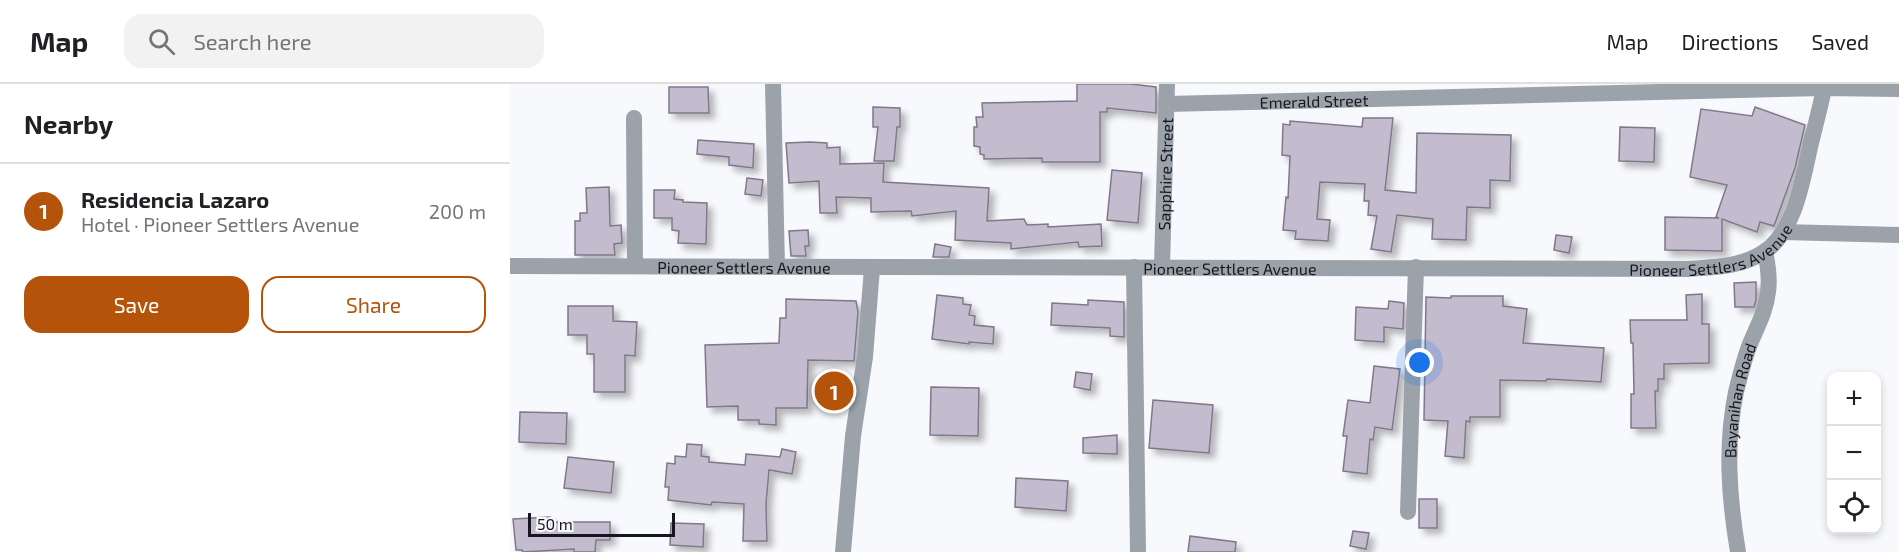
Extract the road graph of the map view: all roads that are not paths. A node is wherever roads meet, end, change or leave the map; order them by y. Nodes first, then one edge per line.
1 (773, 84) edge
2 (1167, 84) edge
3 (1824, 86) edge
4 (1899, 89) edge
5 (1166, 104) junction
6 (634, 118) dead end
7 (1783, 232) junction
8 (1899, 235) edge
9 (1765, 251) junction
10 (510, 266) edge
11 (634, 266) junction
12 (1162, 266) junction
13 (777, 267) junction
14 (1134, 267) junction
15 (1416, 267) junction
16 (872, 268) junction
17 (1408, 512) dead end
18 (843, 552) edge
19 (1138, 552) edge
20 (1738, 552) edge

1 - 13 street
2 - 5 street, Sapphire Street
3 - 4 street, Emerald Street
3 - 5 street, Emerald Street
3 - 7 street, Pioneer Settlers Avenue
5 - 12 street, Sapphire Street
6 - 11 street
7 - 8 street
7 - 9 street, Pioneer Settlers Avenue
9 - 15 street, Pioneer Settlers Avenue
9 - 20 street, Bayanihan Road
10 - 11 street, Pioneer Settlers Avenue
11 - 13 street, Pioneer Settlers Avenue
12 - 14 street, Pioneer Settlers Avenue
12 - 15 street, Pioneer Settlers Avenue
13 - 16 street, Pioneer Settlers Avenue
14 - 16 street, Pioneer Settlers Avenue
14 - 19 street
15 - 17 street
16 - 18 street

